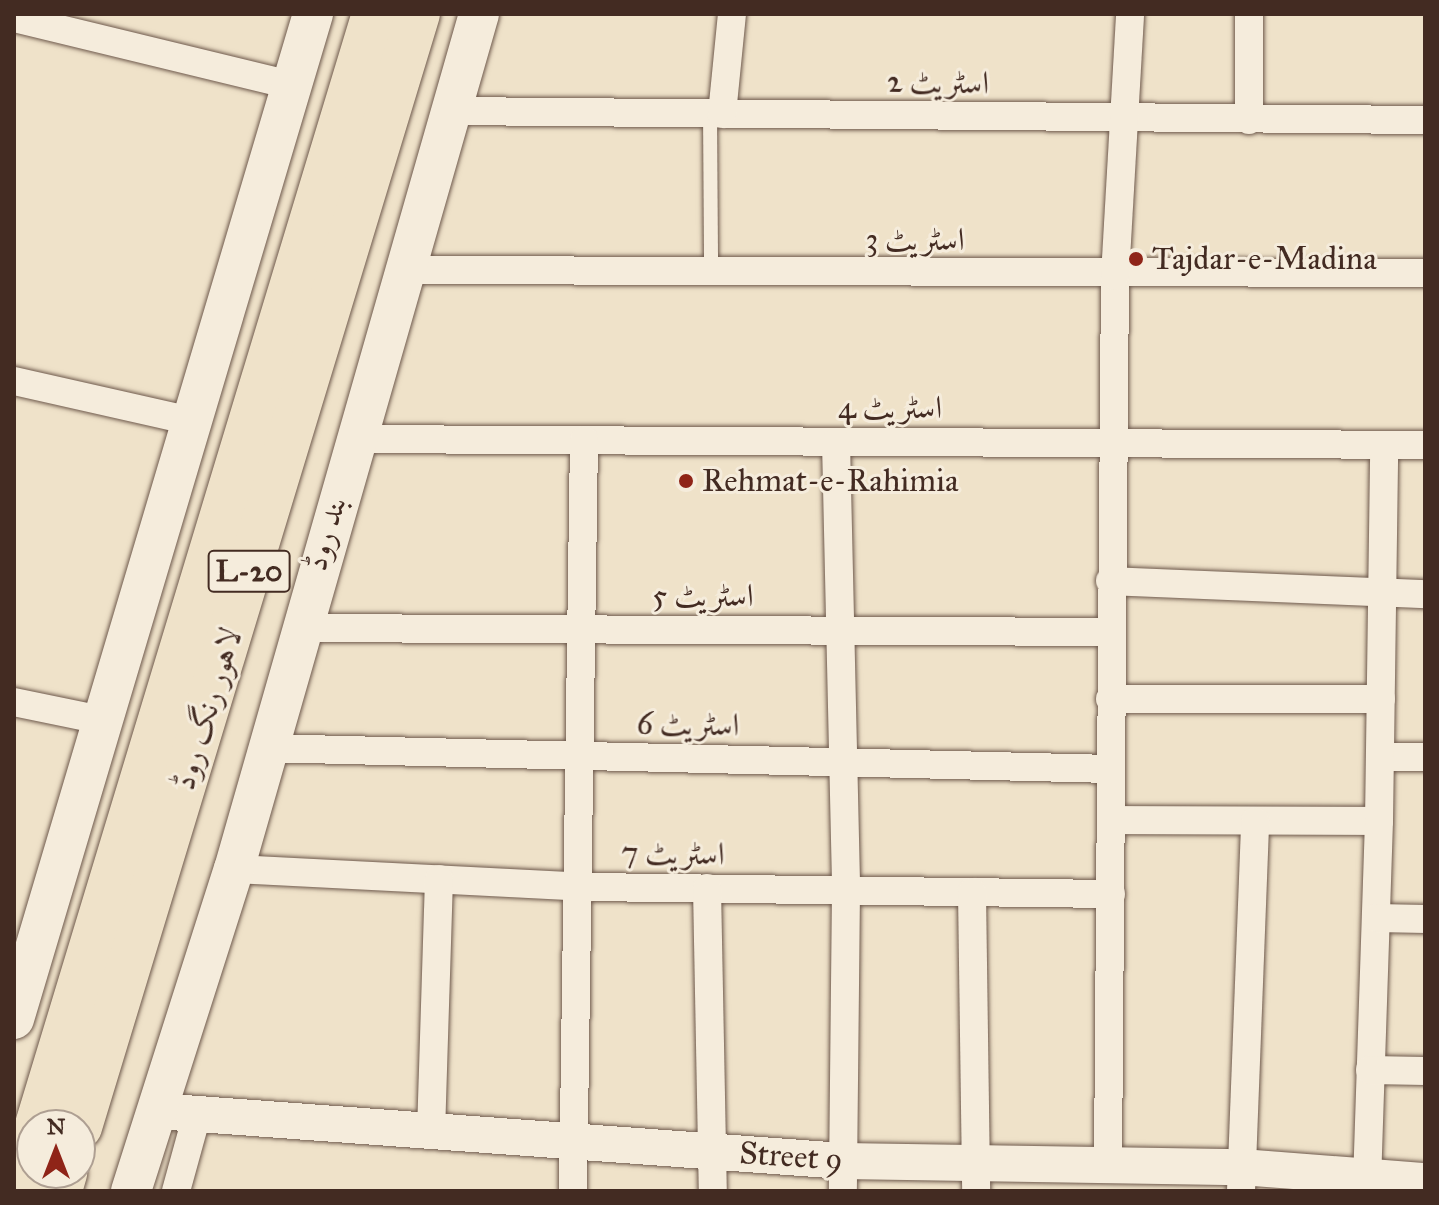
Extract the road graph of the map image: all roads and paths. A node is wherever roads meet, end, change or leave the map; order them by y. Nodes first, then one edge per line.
1 (313, 14) edge
2 (374, 14) edge
3 (418, 14) edge
4 (479, 14) edge
5 (732, 14) edge
6 (1130, 14) edge
7 (1249, 14) edge
8 (14, 18) edge
9 (292, 85) junction
10 (451, 111) junction
11 (716, 114) junction
12 (1122, 119) junction
13 (1249, 120) junction
14 (1425, 120) edge
15 (404, 270) junction
16 (711, 272) junction
17 (1425, 273) edge
18 (1115, 276) junction
19 (14, 381) edge
20 (191, 421) junction
21 (354, 439) junction
22 (584, 440) junction
23 (836, 442) junction
24 (1112, 443) junction
25 (1384, 445) junction
26 (1425, 445) edge
27 (1110, 581) junction
28 (1382, 593) junction
29 (1425, 594) edge
30 (298, 628) junction
31 (579, 630) junction
32 (838, 631) junction
33 (1109, 632) junction
34 (1110, 699) junction
35 (1381, 699) junction
36 (14, 702) edge
37 (102, 720) junction
38 (264, 748) junction
39 (575, 756) junction
40 (1380, 757) junction
41 (1425, 757) edge
42 (840, 762) junction
43 (1111, 769) junction
44 (1111, 820) junction
45 (1255, 821) junction
46 (1379, 821) junction
47 (234, 869) junction
48 (439, 879) junction
49 (575, 886) junction
50 (707, 888) junction
51 (846, 890) junction
52 (972, 892) junction
53 (1111, 894) junction
54 (1377, 918) junction
55 (1425, 919) edge
56 (14, 1019) edge
57 (1370, 1070) junction
58 (1425, 1071) edge
59 (42, 1109) edge
60 (85, 1109) edge
61 (157, 1111) junction
62 (197, 1115) junction
63 (431, 1133) junction
64 (573, 1143) junction
65 (713, 1152) junction
66 (1108, 1165) junction
67 (843, 1176) edge
68 (976, 1177) edge
69 (1367, 1177) junction
70 (1241, 1179) edge
71 (1425, 1181) edge
72 (131, 1191) edge
73 (176, 1191) edge
74 (573, 1191) edge
75 (713, 1191) edge

1 - 9 main road
2 - 59 highway, لاہور رنگ روڈ / L-20
3 - 60 highway, لاہور رنگ روڈ / L-20
4 - 10 main road, بند روڈ
5 - 11 street
6 - 12 street
7 - 13 street
8 - 9 street
9 - 20 main road
10 - 11 street, اسٹریٹ 2
10 - 15 main road, بند روڈ
11 - 12 street, اسٹریٹ 2
11 - 16 lane
12 - 13 street, اسٹریٹ 2
12 - 18 street
13 - 14 street, اسٹریٹ 2
15 - 16 street, اسٹریٹ 3
15 - 21 main road, بند روڈ
16 - 18 street, اسٹریٹ 3
17 - 18 street, اسٹریٹ 3
18 - 24 street
19 - 20 street
20 - 37 main road
21 - 22 street, اسٹریٹ 4
21 - 30 main road, بند روڈ
22 - 23 street, اسٹریٹ 4
22 - 31 street
23 - 24 street, اسٹریٹ 4
23 - 32 street
24 - 25 street, اسٹریٹ 4
24 - 27 street
25 - 26 street, اسٹریٹ 4
25 - 28 street
27 - 28 street
27 - 33 street
28 - 29 street
28 - 35 street
30 - 31 street, اسٹریٹ 5
30 - 38 main road, بند روڈ
31 - 32 street, اسٹریٹ 5
31 - 39 street
32 - 33 street, اسٹریٹ 5
32 - 42 street
33 - 34 street
34 - 35 street
34 - 43 street
35 - 40 street
36 - 37 street
37 - 56 main road
38 - 39 street, اسٹریٹ 6
38 - 47 main road, بند روڈ
39 - 42 street, اسٹریٹ 6
39 - 49 street
40 - 41 street
40 - 46 street
42 - 43 street, اسٹریٹ 6
42 - 51 street
43 - 44 street
44 - 45 street
44 - 53 street
45 - 46 street
45 - 70 street
46 - 54 street
47 - 48 street, اسٹریٹ 7
47 - 61 main road, بند روڈ
48 - 49 street, اسٹریٹ 7
48 - 63 street
49 - 50 street, اسٹریٹ 7
49 - 64 street
50 - 51 street, اسٹریٹ 7
50 - 65 street
51 - 52 street, اسٹریٹ 7
51 - 67 street
52 - 53 street, اسٹریٹ 7
52 - 68 street
53 - 66 street
54 - 55 street
54 - 57 street
57 - 58 street
57 - 69 street
61 - 62 street, Street 9
61 - 72 main road, بند روڈ
62 - 63 street, Street 9
62 - 73 street
63 - 64 street, Street 9
64 - 65 street, Street 9
64 - 74 street
65 - 67 street, Street 9
65 - 75 street
66 - 68 street, Street 9
66 - 70 street, Street 9
67 - 68 street, Street 9
69 - 70 street, Street 9
69 - 71 street, Street 9

